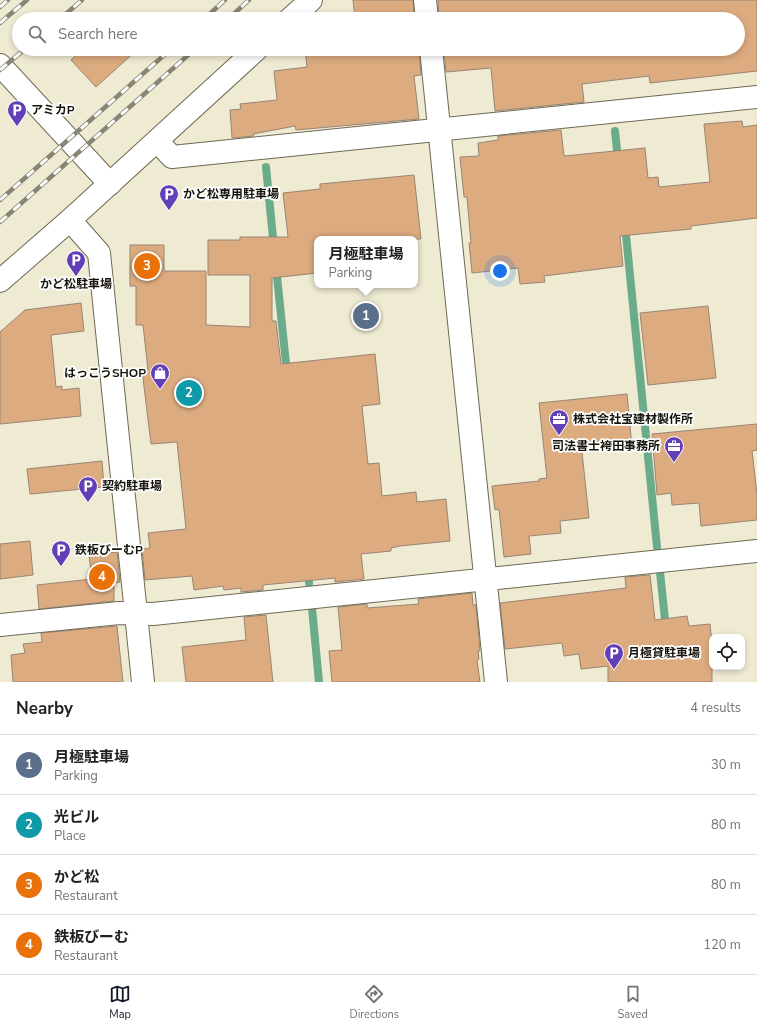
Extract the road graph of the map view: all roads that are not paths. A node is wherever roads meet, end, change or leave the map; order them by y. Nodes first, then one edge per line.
1 (311, 0) edge
2 (426, 0) edge
3 (298, 12) edge
4 (427, 12) edge
5 (249, 56) edge
6 (432, 56) edge
7 (0, 65) edge
8 (757, 98) edge
9 (439, 130) junction
10 (157, 141) junction
11 (110, 184) junction
12 (70, 220) junction
13 (0, 281) edge
14 (757, 551) edge
15 (485, 579) junction
16 (136, 613) junction
17 (0, 625) edge
18 (143, 682) edge
19 (496, 682) edge

1 - 3 street
2 - 4 street
5 - 10 street
6 - 9 street
7 - 11 street
8 - 9 street
9 - 10 street
9 - 15 street
10 - 11 street
11 - 12 street
12 - 13 street
12 - 16 street
14 - 15 street
15 - 16 street
15 - 19 street
16 - 17 street
16 - 18 street

